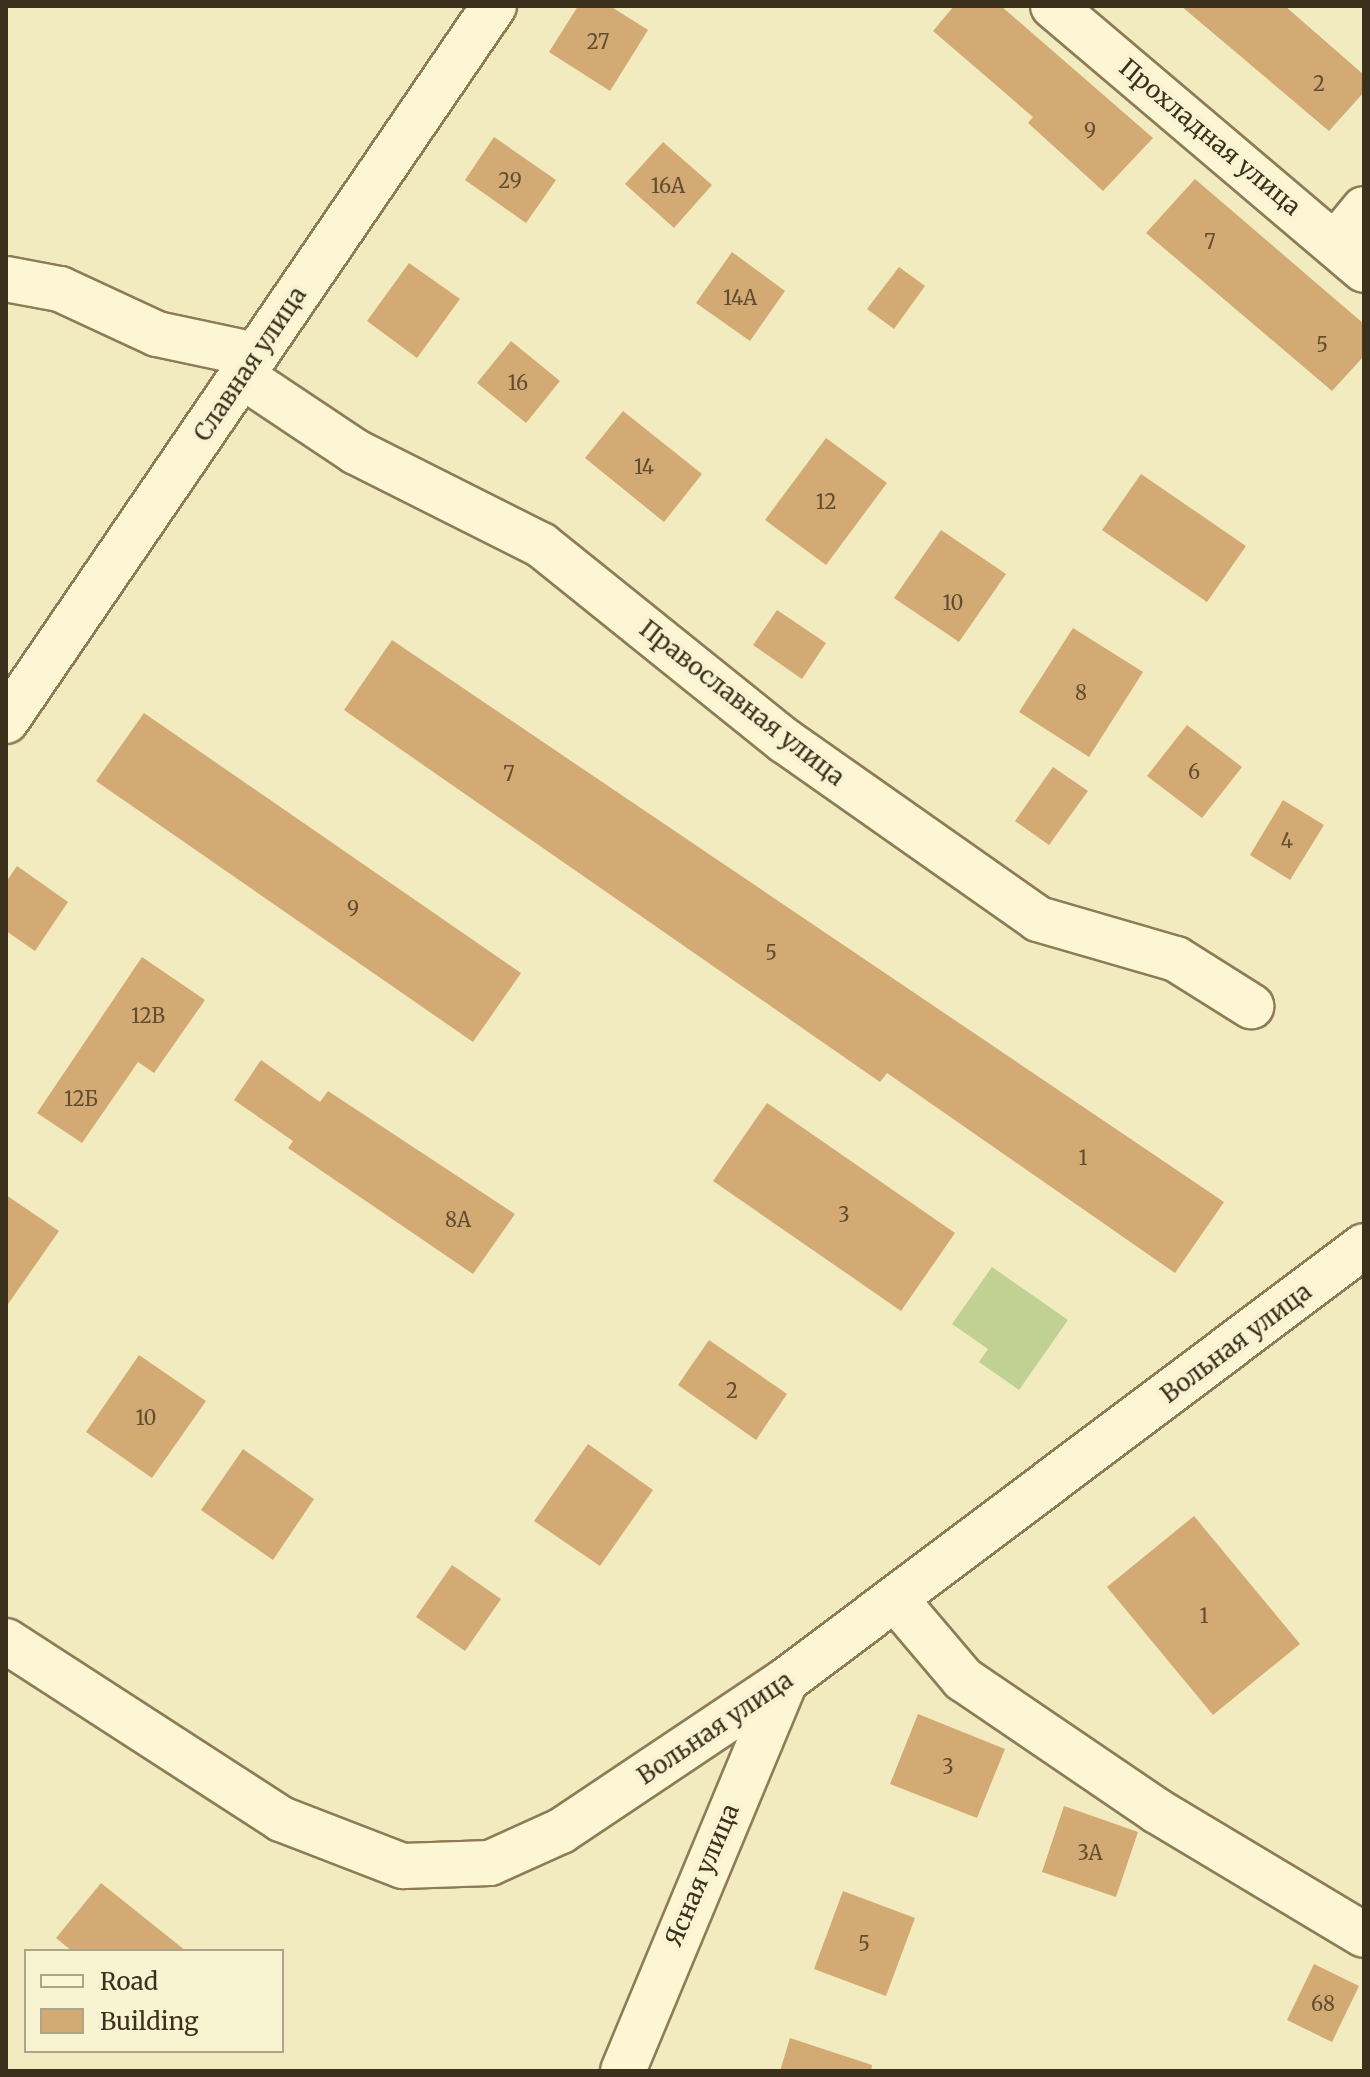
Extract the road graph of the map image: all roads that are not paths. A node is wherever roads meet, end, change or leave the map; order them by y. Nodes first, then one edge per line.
1 (494, 6) edge
2 (1053, 6) edge
3 (1364, 209) edge
4 (1350, 257) edge
5 (6, 279) edge
6 (249, 365) junction
7 (6, 721) edge
8 (1251, 1006) dead end
9 (1364, 1246) edge
10 (896, 1600) junction
11 (6, 1641) edge
12 (785, 1681) junction
13 (1364, 1935) edge
14 (623, 2071) edge

1 - 6 street, Славная улица
2 - 4 street, Прохладная улица
3 - 4 street
5 - 6 street
6 - 7 street, Славная улица
6 - 8 street, Православная улица
9 - 10 street, Вольная улица
10 - 12 street, Вольная улица
10 - 13 street
11 - 12 street, Вольная улица
12 - 14 street, Ясная улица

